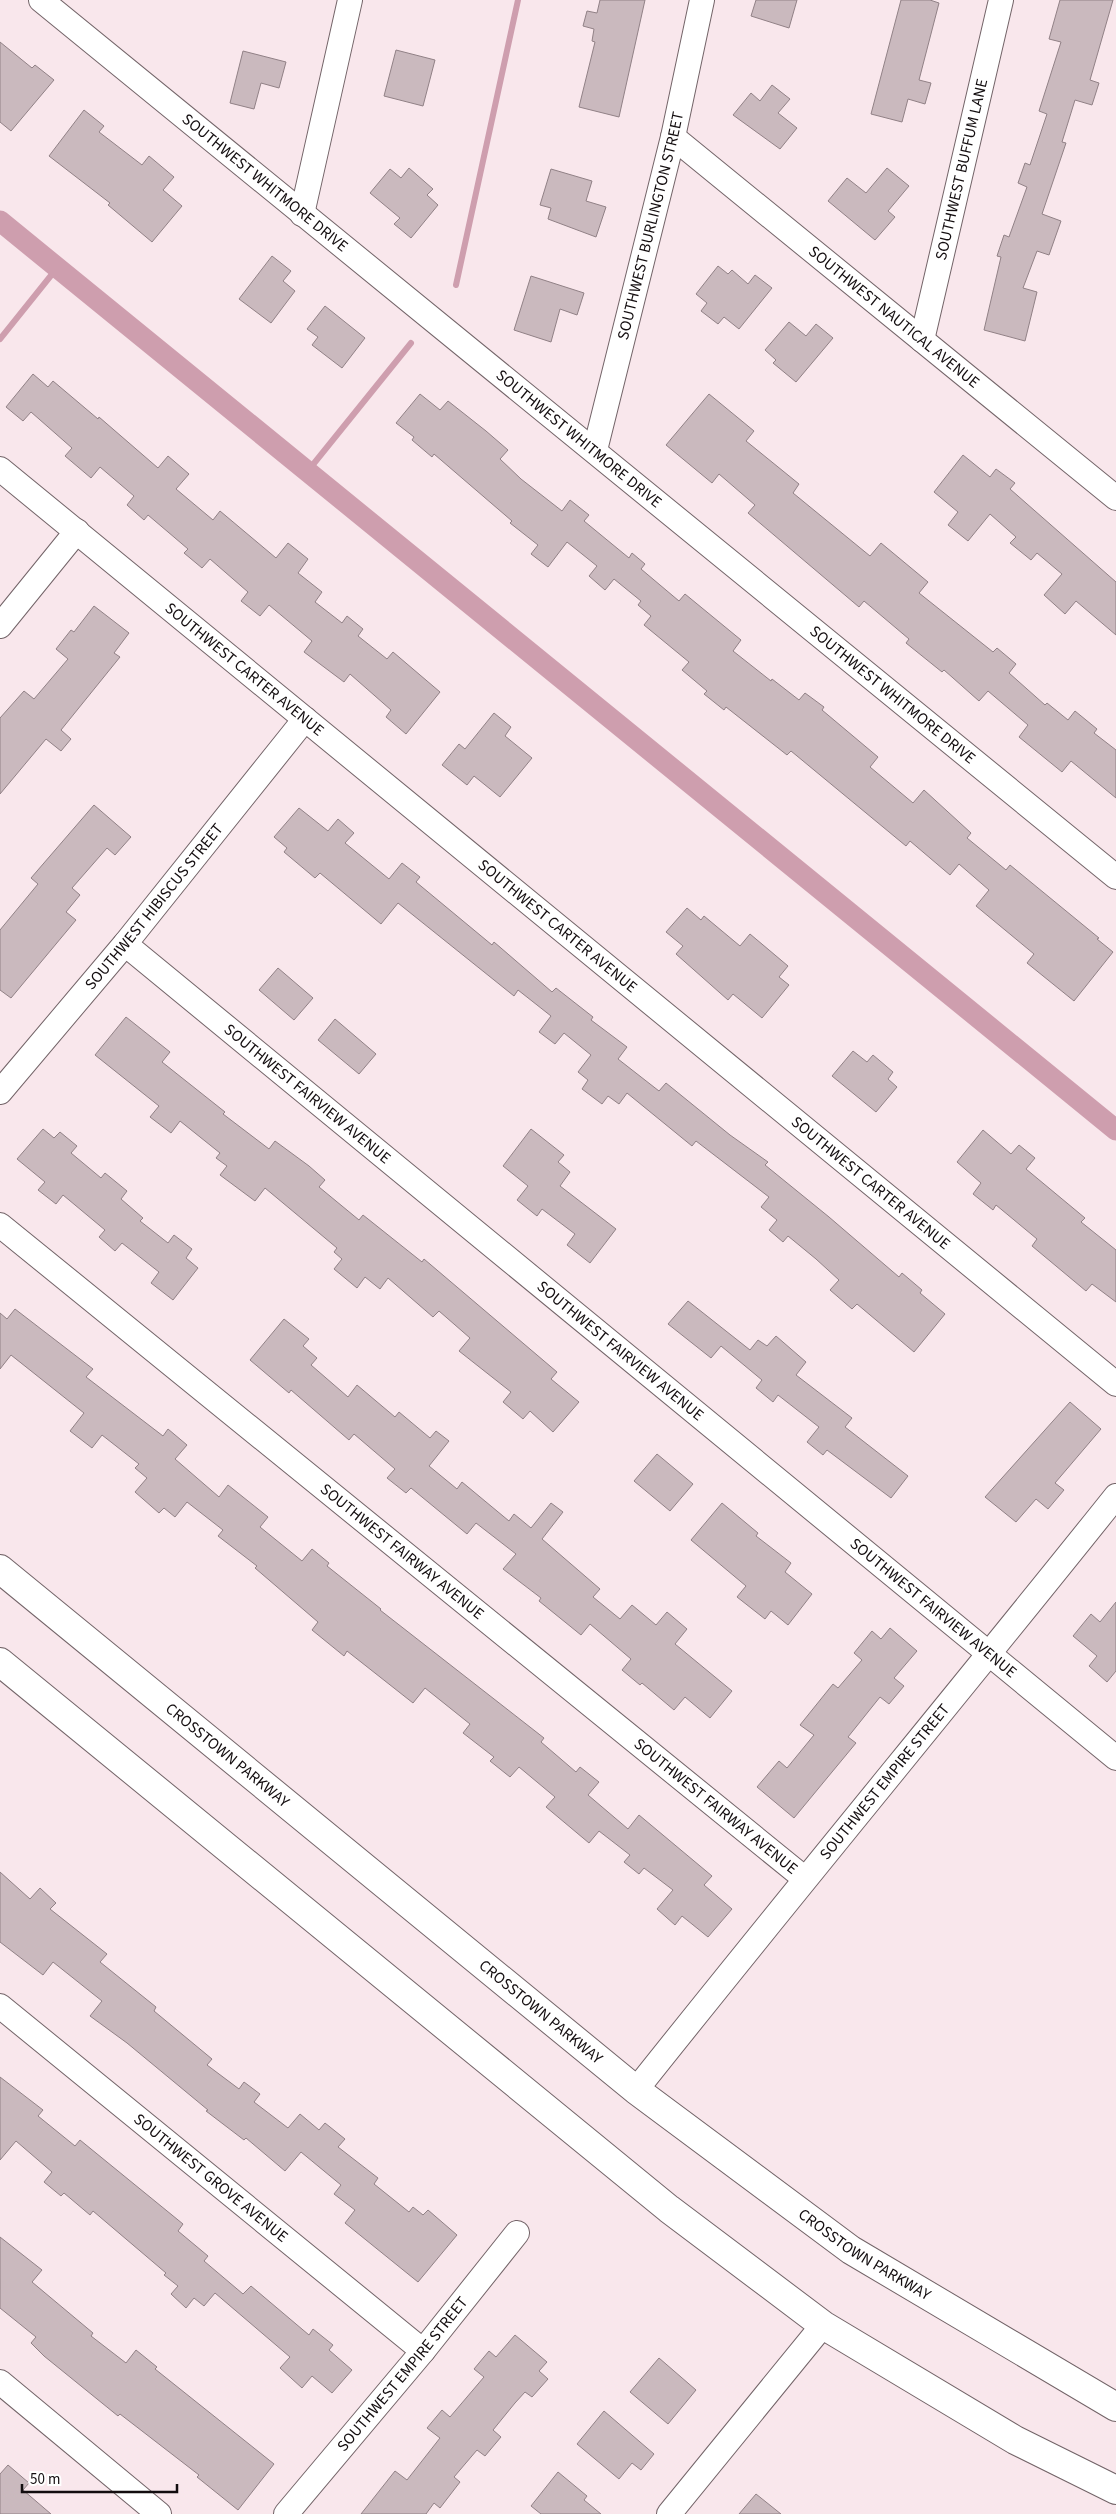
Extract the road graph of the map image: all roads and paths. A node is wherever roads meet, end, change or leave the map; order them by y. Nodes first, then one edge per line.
1 (350, 0) edge
2 (702, 0) edge
3 (1001, 0) edge
4 (47, 2) edge
5 (672, 137) junction
6 (302, 214) junction
7 (922, 340) junction
8 (595, 450) junction
9 (0, 469) edge
10 (1116, 498) edge
11 (77, 531) junction
12 (0, 626) edge
13 (305, 719) junction
14 (1116, 877) edge
15 (125, 944) junction
16 (0, 1092) edge
17 (0, 1225) edge
18 (1116, 1384) edge
19 (1116, 1496) edge
20 (0, 1569) edge
21 (989, 1655) junction
22 (0, 1662) edge
23 (1116, 1758) edge
24 (804, 1878) junction
25 (0, 2006) edge
26 (636, 2090) junction
27 (517, 2233) dead end
28 (823, 2325) junction
29 (423, 2351) junction
30 (0, 2382) edge
31 (1116, 2407) edge
32 (1116, 2490) edge
33 (160, 2514) edge
34 (286, 2514) edge
35 (669, 2514) edge

1 - 6 street
2 - 5 street, SOUTHWEST BURLINGTON STREET
3 - 7 street, SOUTHWEST BUFFUM LANE
4 - 6 street, SOUTHWEST WHITMORE DRIVE
5 - 7 street, SOUTHWEST NAUTICAL AVENUE
5 - 8 street, SOUTHWEST BURLINGTON STREET
6 - 8 street, SOUTHWEST WHITMORE DRIVE
7 - 10 street, SOUTHWEST NAUTICAL AVENUE
8 - 14 street, SOUTHWEST WHITMORE DRIVE
9 - 11 street, SOUTHWEST CARTER AVENUE
11 - 12 street
11 - 13 street, SOUTHWEST CARTER AVENUE
13 - 15 street, SOUTHWEST HIBISCUS STREET
13 - 18 street, SOUTHWEST CARTER AVENUE
15 - 16 street, SOUTHWEST HIBISCUS STREET
15 - 21 street, SOUTHWEST FAIRVIEW AVENUE
17 - 24 street, SOUTHWEST FAIRWAY AVENUE
19 - 21 street, SOUTHWEST EMPIRE STREET
20 - 26 main road, CROSSTOWN PARKWAY
21 - 23 street, SOUTHWEST FAIRVIEW AVENUE
21 - 24 street, SOUTHWEST EMPIRE STREET
22 - 28 main road
24 - 26 street, SOUTHWEST EMPIRE STREET
25 - 29 street, SOUTHWEST GROVE AVENUE
26 - 31 main road, CROSSTOWN PARKWAY
27 - 29 street, SOUTHWEST EMPIRE STREET
28 - 32 main road
28 - 35 street
29 - 34 street, SOUTHWEST EMPIRE STREET
30 - 33 street

